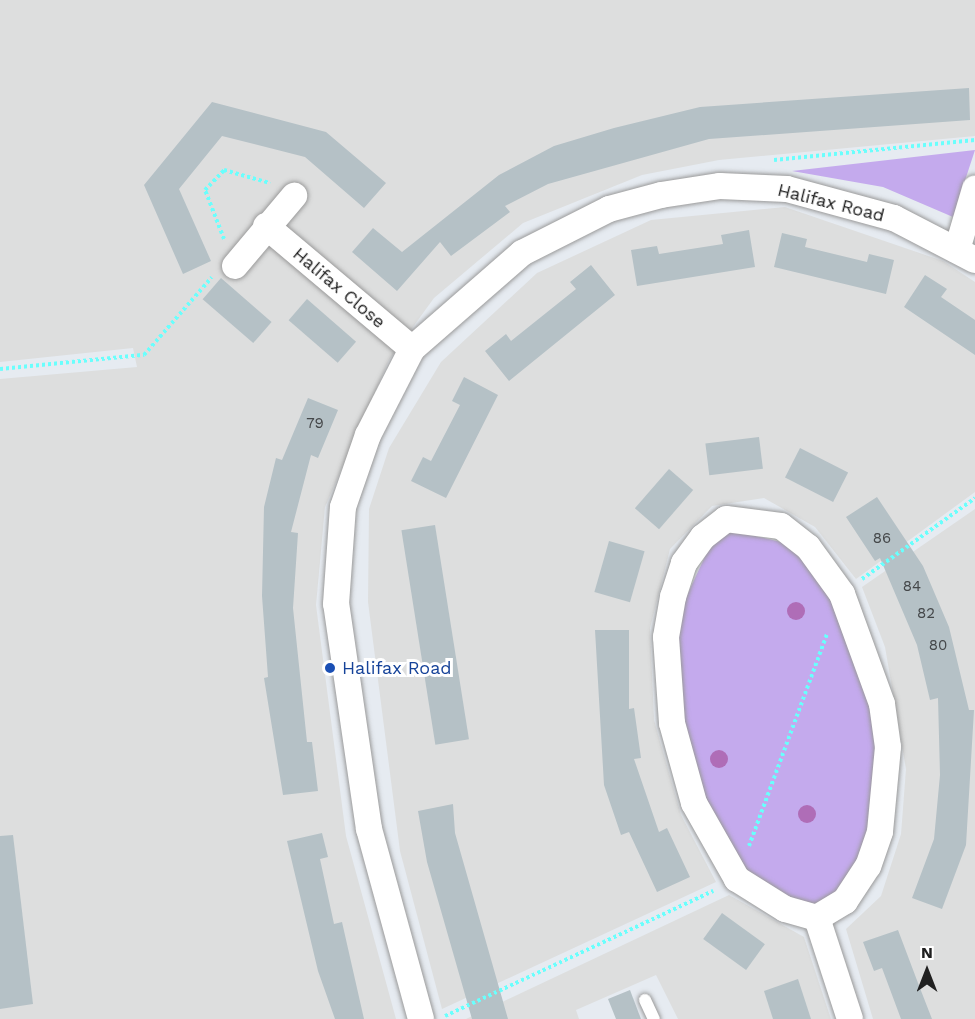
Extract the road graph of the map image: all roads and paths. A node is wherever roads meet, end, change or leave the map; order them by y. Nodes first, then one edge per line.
1 (975, 140) edge
2 (771, 160) dead end
3 (975, 189) edge
4 (294, 196) dead end
5 (266, 226) junction
6 (966, 255) edge
7 (235, 266) joint
8 (412, 349) junction
9 (0, 369) edge
10 (975, 498) edge
11 (842, 594) junction
12 (737, 879) junction
13 (817, 918) junction
14 (645, 1000) dead end
15 (421, 1019) edge
16 (439, 1019) edge
17 (654, 1019) edge
18 (850, 1019) edge

1 - 2 path
3 - 6 street
4 - 5 street
5 - 7 street
5 - 8 street, Halifax Close
6 - 8 street, Halifax Road
7 - 9 path
8 - 15 street, Halifax Road
10 - 11 path
11 - 12 path
11 - 12 street
11 - 13 street
12 - 13 street
12 - 16 path
13 - 18 street
14 - 17 lane

